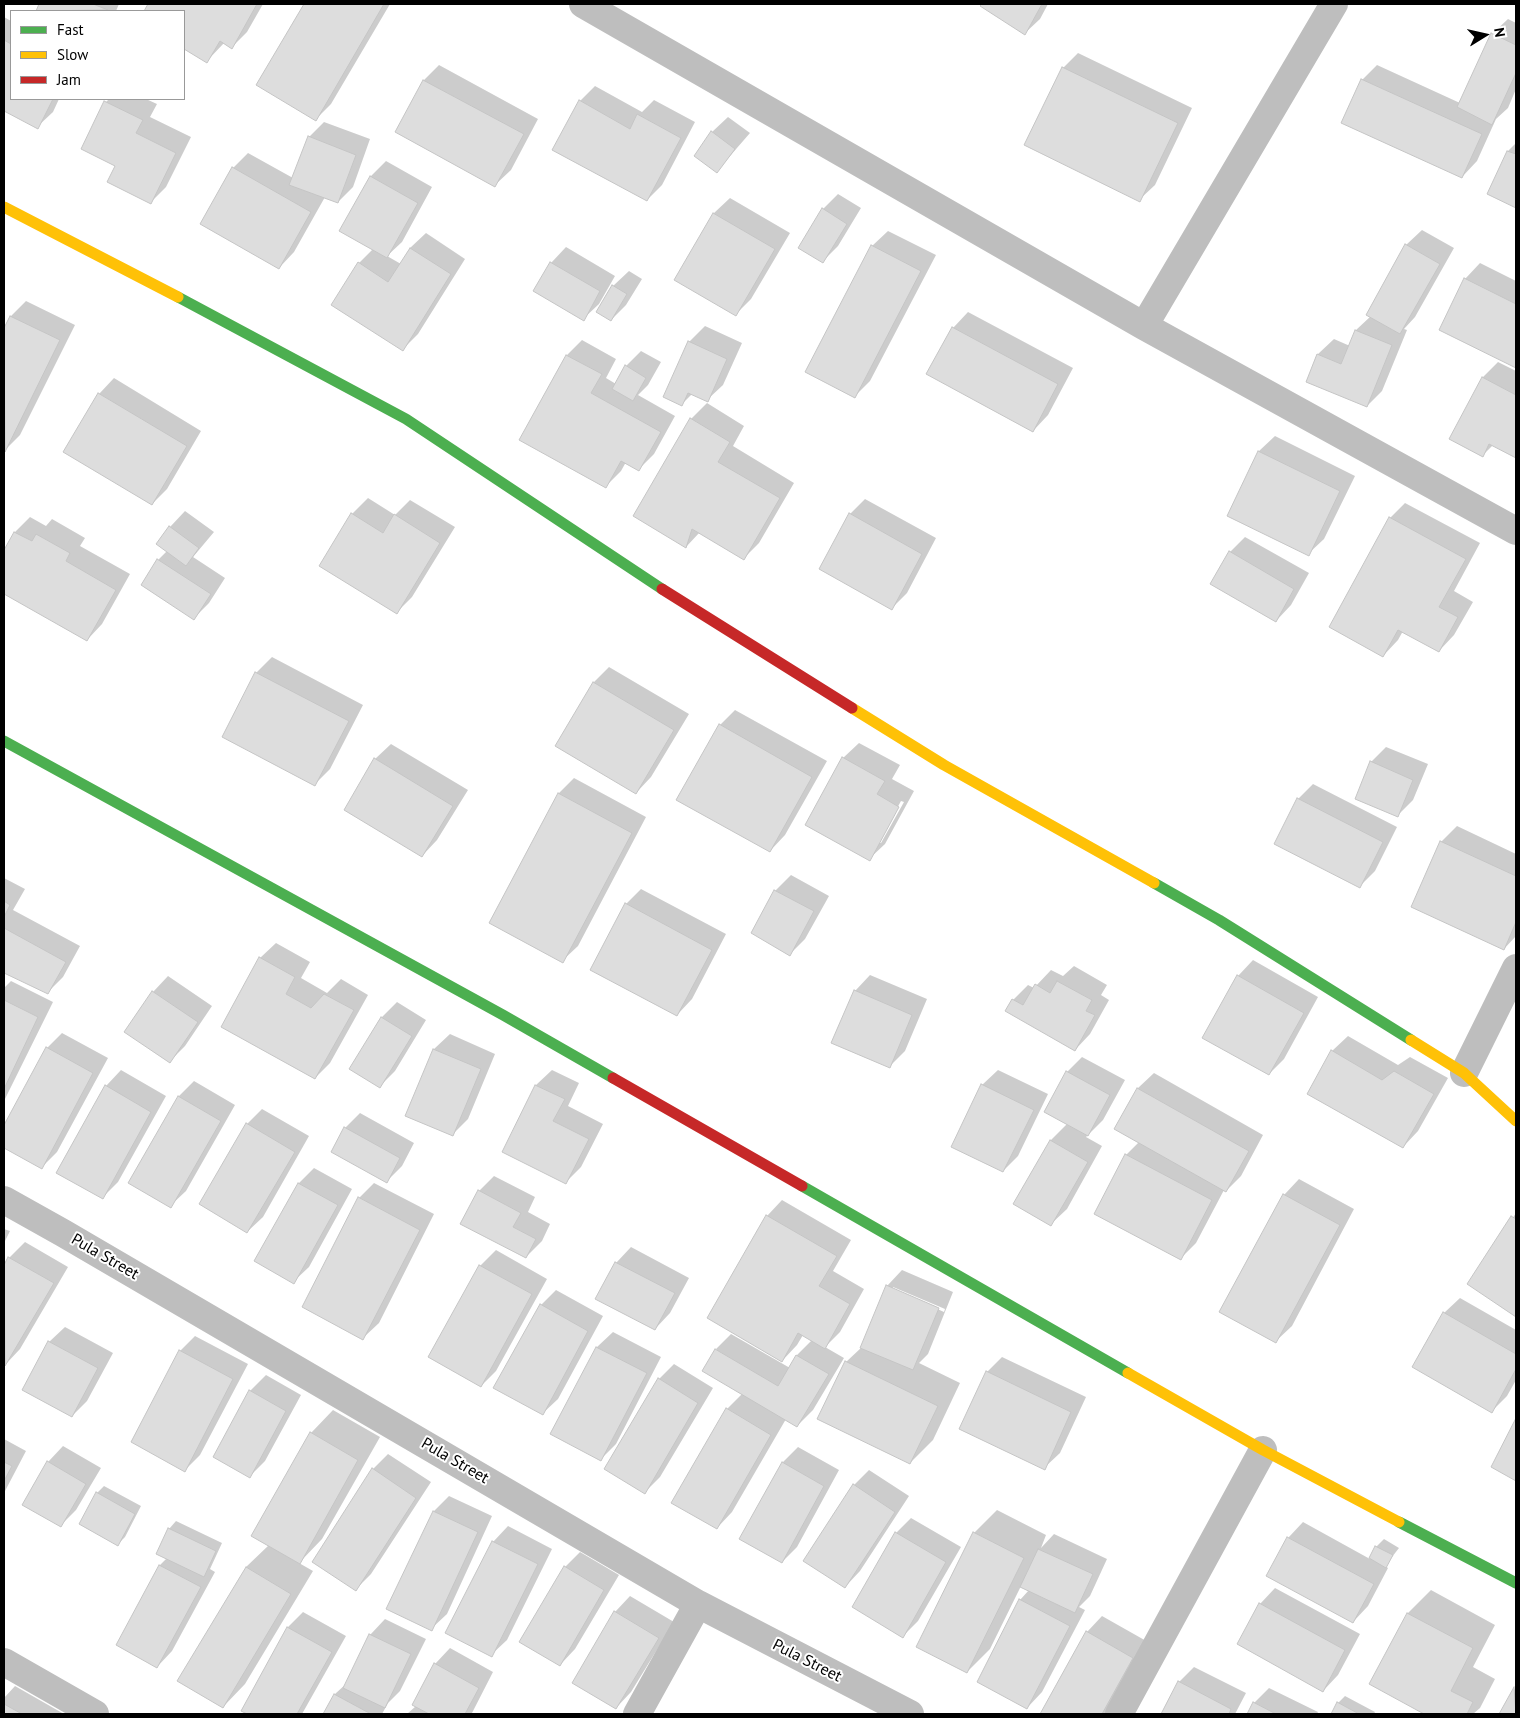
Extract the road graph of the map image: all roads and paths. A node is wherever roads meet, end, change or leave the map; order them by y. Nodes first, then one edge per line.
1 (582, 4) edge
2 (1334, 4) edge
3 (4, 207) edge
4 (1144, 326) junction
5 (1516, 531) edge
6 (4, 741) edge
7 (1516, 968) edge
8 (1464, 1073) junction
9 (1516, 1121) edge
10 (4, 1200) edge
11 (1263, 1450) junction
12 (1516, 1583) edge
13 (698, 1604) junction
14 (4, 1662) edge
15 (95, 1714) edge
16 (637, 1714) edge
17 (910, 1714) edge
18 (1120, 1714) edge

1 - 4 street
2 - 4 street
3 - 8 street
4 - 5 street
6 - 11 street
7 - 8 street
8 - 9 street
10 - 13 street, Pula Street
11 - 12 street
11 - 18 street
13 - 16 street
13 - 17 street, Pula Street
14 - 15 street

